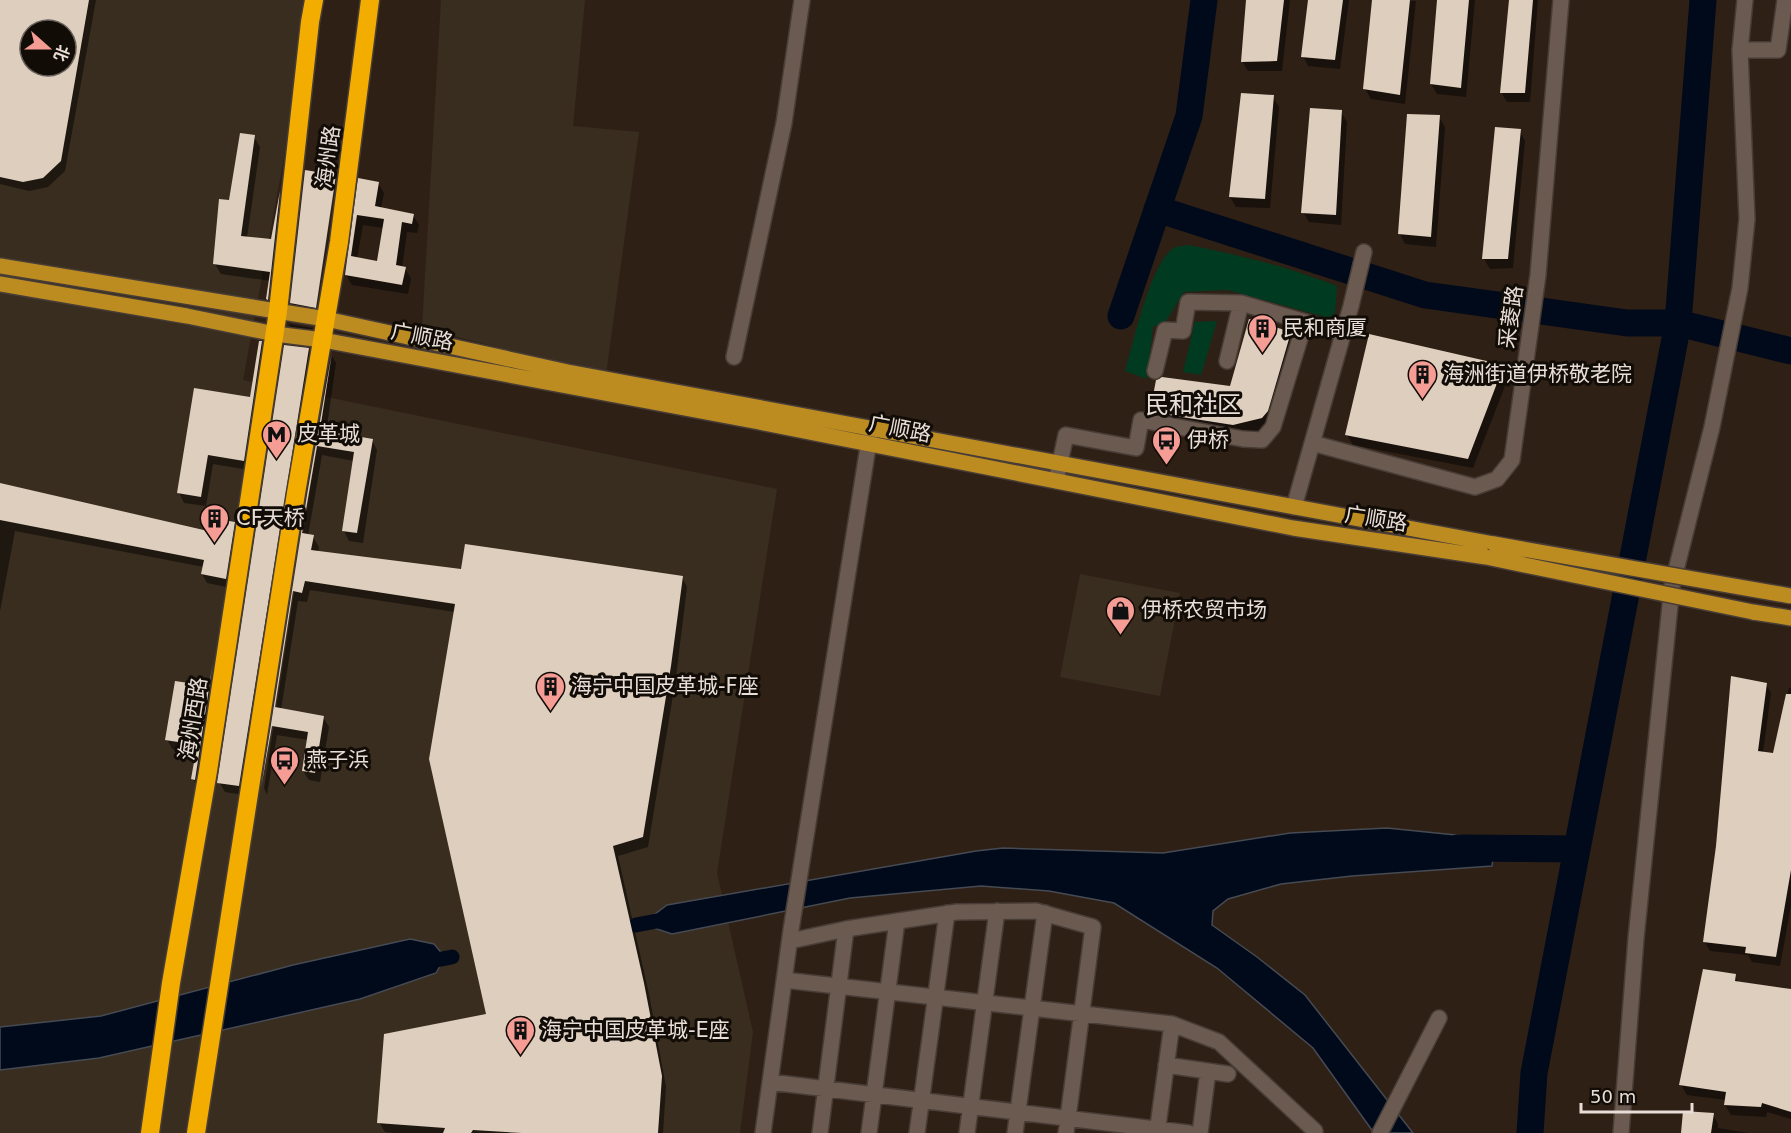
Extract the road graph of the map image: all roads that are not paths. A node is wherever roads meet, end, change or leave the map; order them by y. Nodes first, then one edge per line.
1 (314, 0) edge
2 (370, 0) edge
3 (802, 0) edge
4 (1561, 0) edge
5 (1745, 0) edge
6 (1785, 0) edge
7 (1740, 50) junction
8 (1364, 252) dead end
9 (0, 266) edge
10 (0, 284) edge
11 (1241, 303) junction
12 (278, 311) junction
13 (326, 320) junction
14 (1305, 322) junction
15 (1343, 333) junction
16 (275, 334) junction
17 (323, 340) junction
18 (734, 357) dead end
19 (1227, 361) dead end
20 (1155, 371) dead end
21 (871, 428) junction
22 (869, 444) junction
23 (1312, 444) junction
24 (1060, 463) junction
25 (1056, 481) junction
26 (1294, 507) junction
27 (1791, 596) edge
28 (1791, 618) edge
29 (997, 911) junction
30 (947, 913) junction
31 (1045, 913) junction
32 (897, 921) junction
33 (846, 929) junction
34 (790, 936) junction
35 (784, 980) junction
36 (839, 986) junction
37 (888, 992) junction
38 (936, 997) junction
39 (984, 1003) junction
40 (1032, 1008) junction
41 (1082, 1014) junction
42 (1439, 1018) dead end
43 (1172, 1024) junction
44 (1166, 1065) junction
45 (1208, 1071) junction
46 (1228, 1074) dead end
47 (770, 1082) junction
48 (826, 1089) junction
49 (874, 1094) junction
50 (922, 1100) junction
51 (970, 1106) junction
52 (1018, 1112) junction
53 (1067, 1126) edge
54 (1157, 1131) edge
55 (150, 1133) edge
56 (196, 1133) edge
57 (764, 1133) edge
58 (820, 1133) edge
59 (870, 1133) edge
60 (917, 1133) edge
61 (967, 1133) edge
62 (1015, 1133) edge
63 (1189, 1133) edge
64 (1200, 1133) edge
65 (1315, 1133) edge
66 (1380, 1133) edge
67 (1621, 1133) edge

1 - 12 highway, 海州路
2 - 13 highway, 海州路
3 - 18 street
4 - 23 street, 采菱路
5 - 7 street
6 - 7 street
7 - 67 street
8 - 15 street
9 - 12 main road, 广顺路
10 - 16 main road, 广顺路
11 - 14 street
11 - 19 street
11 - 20 street
12 - 13 main road, 广顺路
12 - 16 highway, 海州西路
13 - 17 highway
13 - 21 main road, 广顺路
14 - 15 street
14 - 24 street
15 - 23 street
16 - 17 main road, 广顺路
16 - 55 highway, 海州西路
17 - 22 main road, 广顺路
17 - 56 highway
21 - 22 street
21 - 24 main road, 广顺路
22 - 25 main road, 广顺路
22 - 34 street
23 - 26 street
24 - 25 street
24 - 26 main road, 广顺路
25 - 28 main road, 广顺路, bridge
26 - 27 main road, 广顺路, bridge
29 - 30 street
29 - 31 street
29 - 39 street
30 - 32 street
30 - 38 street
31 - 40 street
31 - 41 street
32 - 33 street
32 - 37 street
33 - 34 street
33 - 36 street
34 - 35 street
35 - 36 street
35 - 47 street
36 - 37 street
36 - 48 street
37 - 38 street
37 - 49 street
38 - 39 street
38 - 50 street
39 - 40 street
39 - 51 street
40 - 41 street
40 - 52 street
41 - 43 street
41 - 53 street
42 - 66 street
43 - 44 street
43 - 65 street
44 - 45 street
44 - 54 street
45 - 46 street
45 - 64 street
47 - 48 street
47 - 57 street
48 - 49 street
48 - 58 street
49 - 50 street
49 - 59 street
50 - 51 street
50 - 60 street
51 - 52 street
51 - 61 street
52 - 53 street
52 - 62 street
53 - 54 street
54 - 63 street

